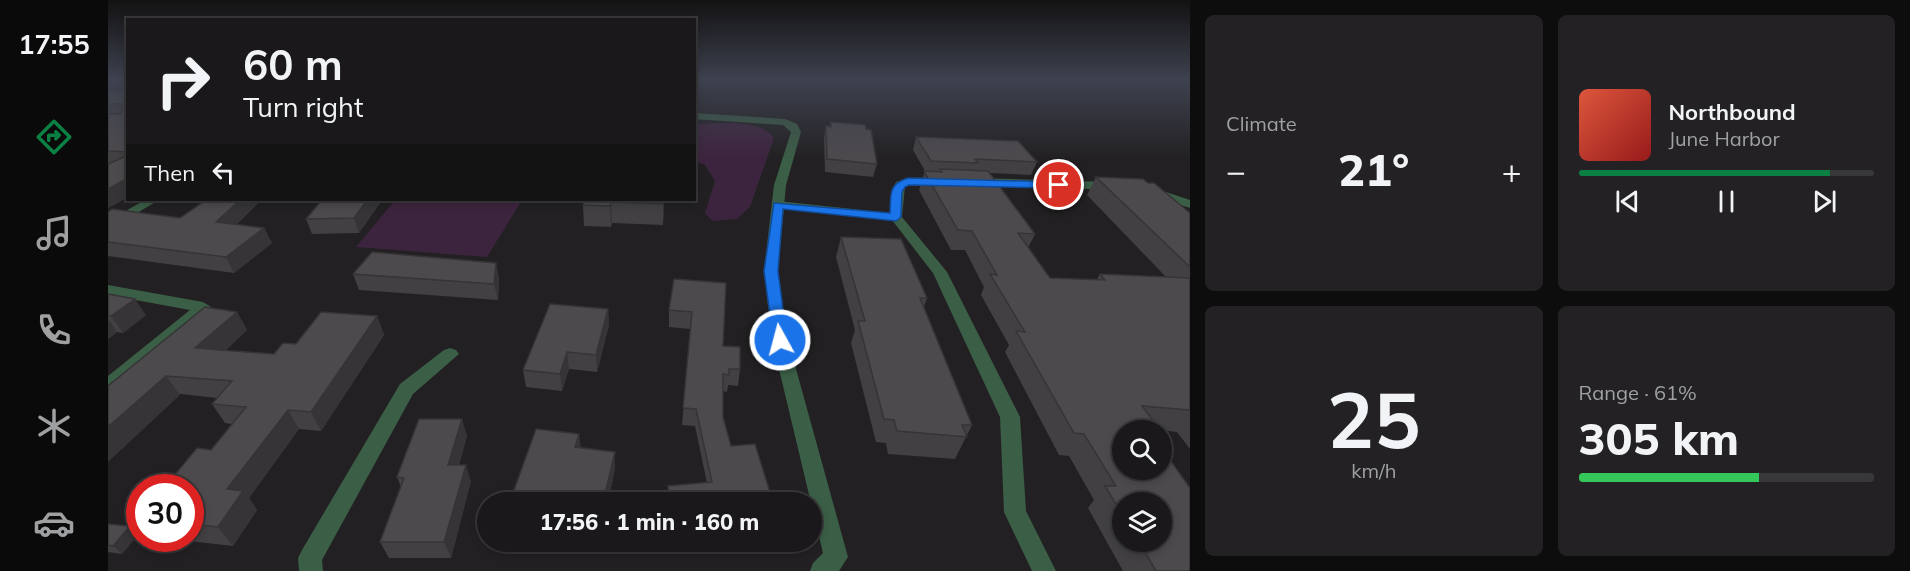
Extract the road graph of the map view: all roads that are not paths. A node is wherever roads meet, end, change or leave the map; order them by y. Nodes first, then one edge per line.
1 (696, 116) edge
2 (151, 201) edge
3 (1190, 204) edge
4 (778, 205) junction
5 (896, 217) junction
6 (108, 226) edge
7 (108, 290) edge
8 (450, 354) dead end
9 (108, 386) edge
10 (311, 571) edge
11 (822, 571) edge
12 (1044, 571) edge

1 - 4 street
2 - 6 street
3 - 5 street
4 - 5 street
4 - 11 street
5 - 12 street
7 - 9 street
8 - 10 street

